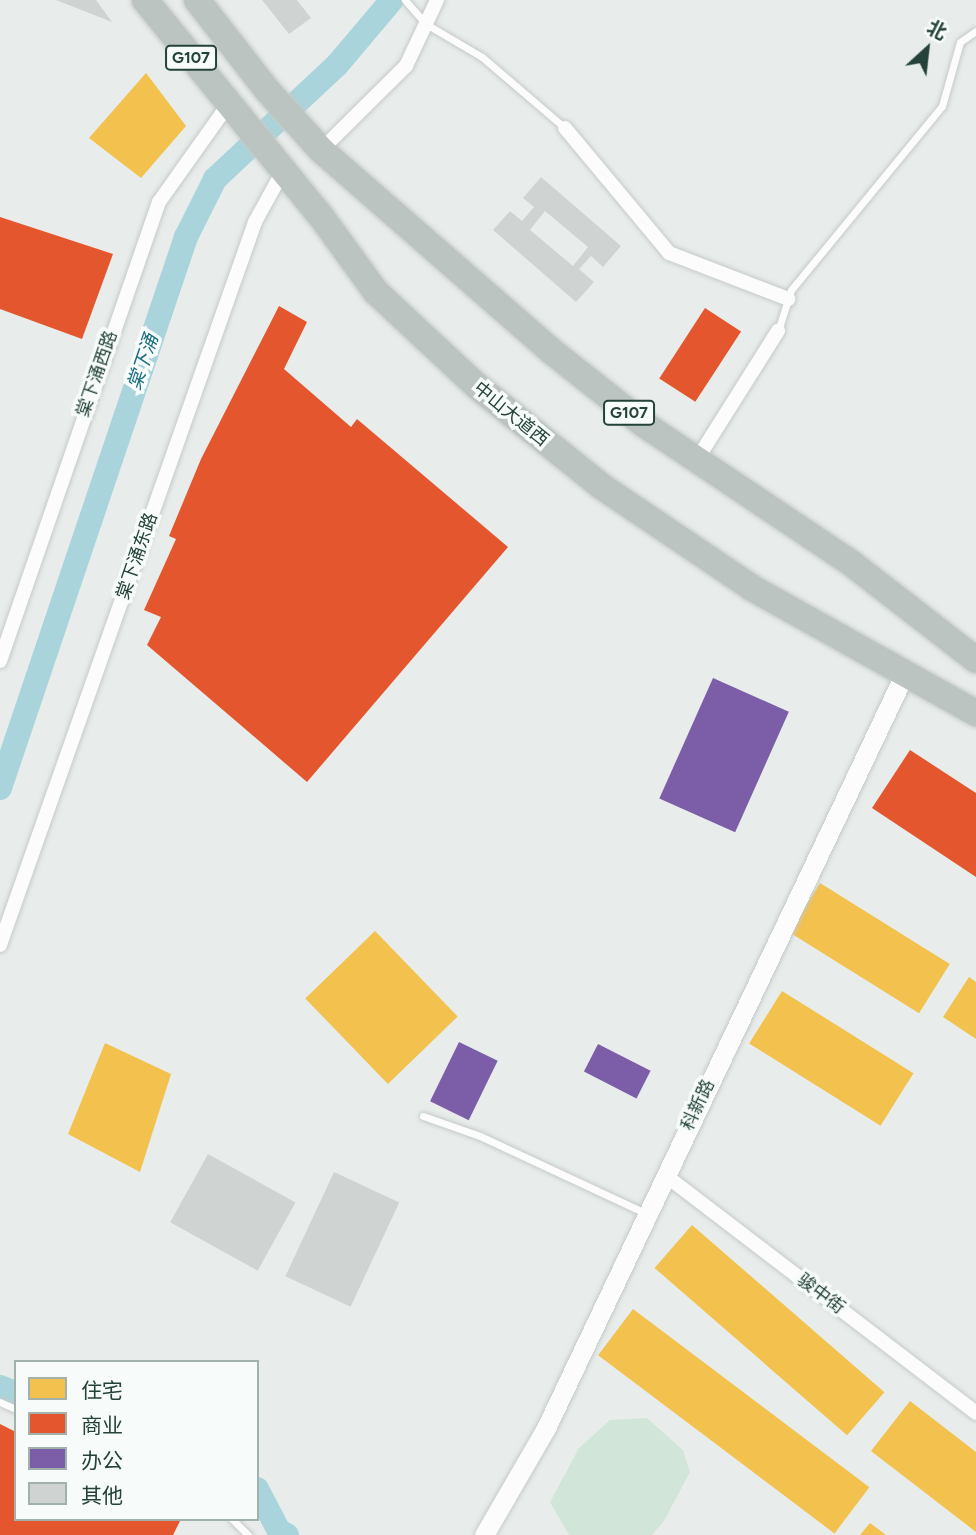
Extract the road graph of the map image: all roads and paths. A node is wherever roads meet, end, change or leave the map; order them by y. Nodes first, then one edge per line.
1 (145, 0) edge
2 (197, 0) edge
3 (438, 0) edge
4 (407, 4) edge
5 (426, 24) junction
6 (976, 31) edge
7 (232, 111) junction
8 (565, 128) joint
9 (313, 142) junction
10 (279, 166) junction
11 (788, 299) junction
12 (778, 331) joint
13 (696, 461) junction
14 (976, 660) edge
15 (0, 661) edge
16 (906, 671) junction
17 (976, 713) edge
18 (0, 945) edge
19 (423, 1116) dead end
20 (666, 1175) junction
21 (648, 1214) junction
22 (976, 1413) edge
23 (234, 1521) edge
24 (248, 1535) edge
25 (484, 1535) edge

1 - 7 highway, 中山大道西 / G107
2 - 9 highway, G107
3 - 5 street
4 - 5 lane
5 - 8 lane
5 - 9 street
6 - 11 lane
7 - 10 highway, 中山大道西 / G107
7 - 15 street, 棠下涌西路
8 - 11 street
9 - 13 highway, G107
10 - 16 highway, 中山大道西 / G107
10 - 18 street, 棠下涌东路
11 - 12 lane
12 - 13 street
13 - 14 highway, G107
16 - 17 highway, 中山大道西 / G107
16 - 20 street, 科新路
19 - 21 lane
20 - 21 street, 科新路
20 - 22 street, 骏中街
21 - 25 street, 科新路
23 - 24 lane

